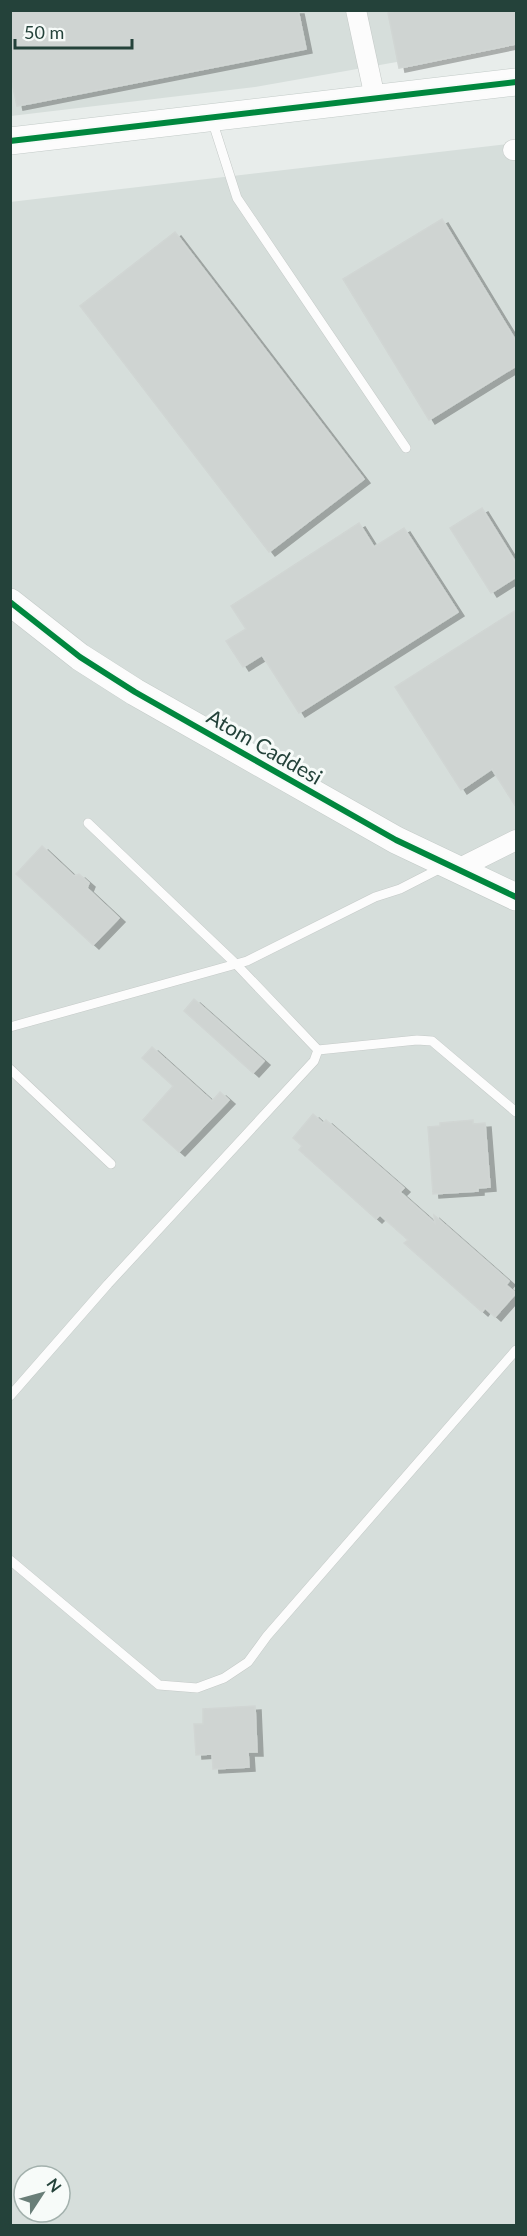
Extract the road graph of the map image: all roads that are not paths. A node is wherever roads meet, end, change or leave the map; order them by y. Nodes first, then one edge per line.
1 (356, 10) edge
2 (516, 82) edge
3 (375, 98) junction
4 (212, 117) junction
5 (10, 141) edge
6 (406, 448) dead end
7 (10, 602) edge
8 (88, 823) dead end
9 (516, 840) edge
10 (453, 867) junction
11 (516, 897) edge
12 (236, 964) junction
13 (10, 1027) edge
14 (318, 1050) junction
15 (10, 1069) edge
16 (516, 1112) edge
17 (111, 1164) dead end
18 (516, 1350) edge
19 (10, 1396) edge
20 (10, 1560) edge

1 - 3 street
2 - 3 street
3 - 4 street
4 - 5 street
4 - 6 lane
7 - 10 street, Atom Caddesi
8 - 12 lane
9 - 10 street
10 - 11 street, Atom Caddesi
10 - 12 lane
12 - 13 lane
12 - 14 lane
14 - 16 lane
14 - 19 lane
15 - 17 lane
18 - 20 lane

